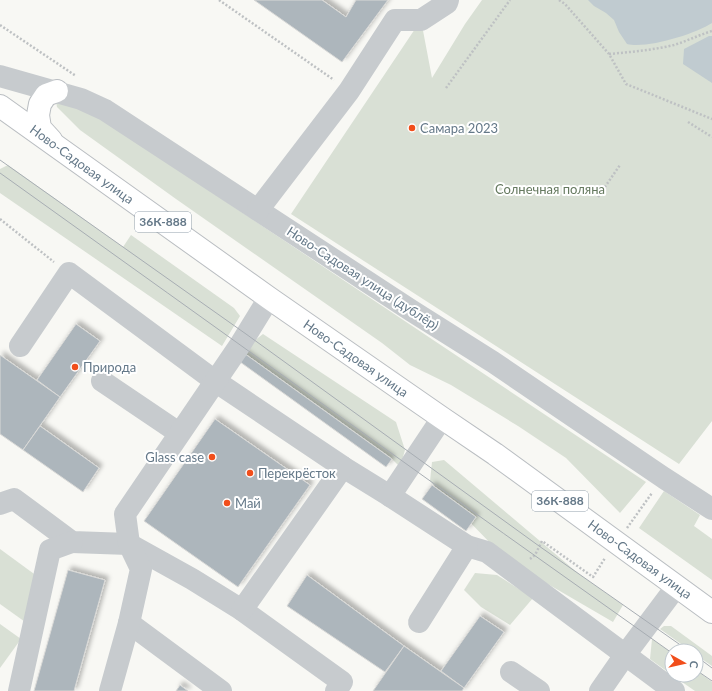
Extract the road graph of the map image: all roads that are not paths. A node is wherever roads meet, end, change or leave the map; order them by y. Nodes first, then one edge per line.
1 (448, 0) edge
2 (0, 76) edge
3 (57, 92) junction
4 (0, 106) edge
5 (56, 146) junction
6 (258, 210) junction
7 (270, 298) junction
8 (20, 346) dead end
9 (102, 381) dead end
10 (215, 381) junction
11 (442, 418) junction
12 (179, 433) junction
13 (343, 468) junction
14 (390, 496) junction
15 (0, 504) edge
16 (712, 509) edge
17 (72, 542) junction
18 (129, 544) junction
19 (467, 546) junction
20 (676, 586) junction
21 (242, 610) junction
22 (712, 612) edge
23 (419, 622) dead end
24 (129, 623) junction
25 (625, 655) junction
26 (511, 672) dead end
27 (19, 691) edge
28 (110, 691) edge
29 (221, 691) edge
30 (336, 691) edge
31 (539, 691) edge
32 (600, 691) edge
33 (674, 691) edge

1 - 6 street
2 - 3 street, Ново-Садовая улица (дублёр)
3 - 5 main road
3 - 6 street, Ново-Садовая улица (дублёр)
4 - 5 main road, Ново-Садовая улица / 36К-888
5 - 7 main road, Ново-Садовая улица / 36К-888
6 - 16 street, Ново-Садовая улица (дублёр)
7 - 10 street
7 - 11 main road, Ново-Садовая улица / 36К-888
8 - 10 street
9 - 12 street
10 - 12 street
10 - 13 street
11 - 14 street
11 - 20 main road, Ново-Садовая улица / 36К-888
12 - 18 street
13 - 14 street
13 - 21 street
14 - 19 street
15 - 17 street
17 - 18 street
17 - 27 street
18 - 21 street
18 - 24 street
19 - 23 street
19 - 25 street
20 - 22 main road, Ново-Садовая улица / 36К-888
20 - 25 street
21 - 30 street
24 - 28 street
24 - 29 street
25 - 32 street
25 - 33 street
26 - 31 street

